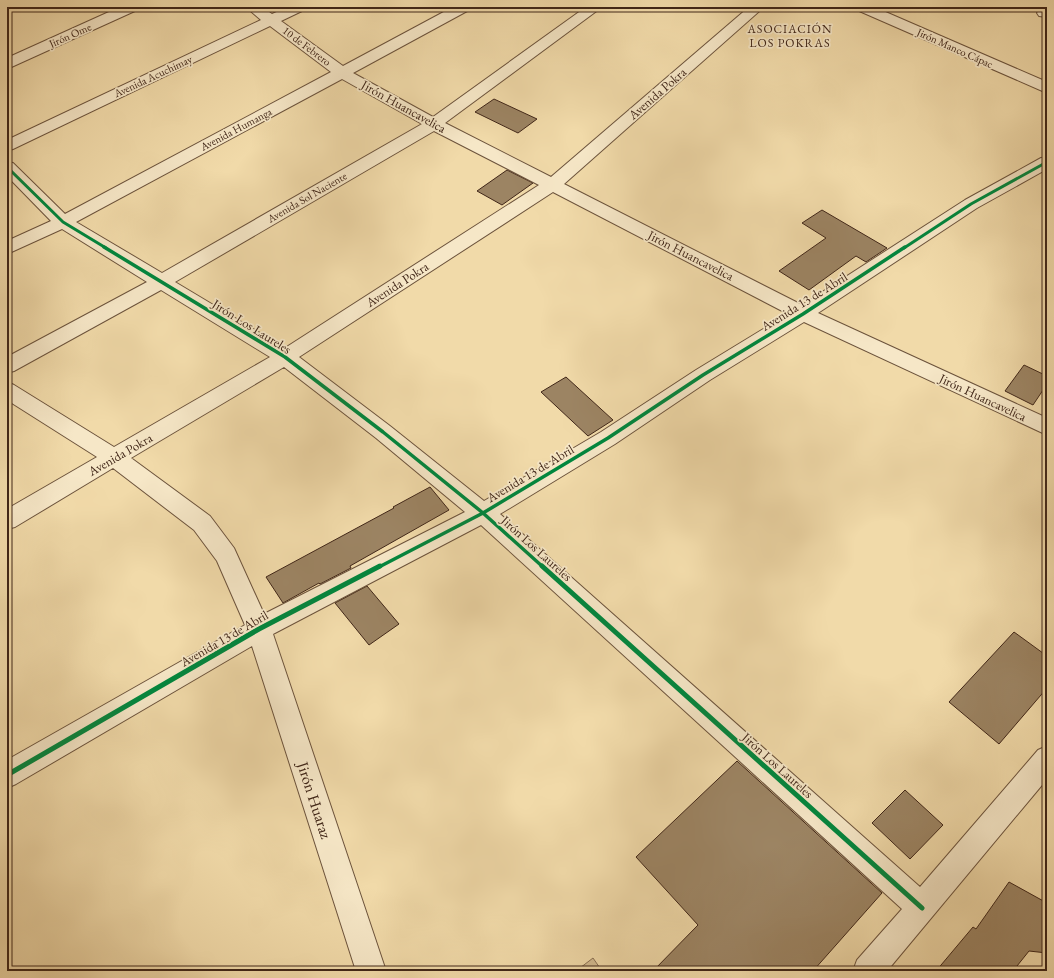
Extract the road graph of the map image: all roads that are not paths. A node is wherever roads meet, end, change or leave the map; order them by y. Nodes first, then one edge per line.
1 (132, 7) edge
2 (253, 7) edge
3 (300, 7) edge
4 (464, 7) edge
5 (595, 7) edge
6 (756, 7) edge
7 (862, 7) edge
8 (272, 20) junction
9 (7, 64) edge
10 (341, 72) junction
11 (1047, 88) edge
12 (434, 124) junction
13 (7, 146) edge
14 (1047, 162) edge
15 (7, 167) edge
16 (553, 184) junction
17 (63, 222) junction
18 (7, 248) edge
19 (161, 282) junction
20 (803, 314) junction
21 (285, 357) junction
22 (7, 366) edge
23 (7, 390) edge
24 (1047, 427) edge
25 (114, 457) junction
26 (483, 513) junction
27 (7, 520) edge
28 (259, 629) junction
29 (1047, 759) edge
30 (7, 775) edge
31 (922, 908) junction
32 (371, 971) edge
33 (868, 971) edge

1 - 9 street, Jirón Ome
2 - 8 street, 10 de Febrero
3 - 8 street, Avenida Acuchimay
4 - 10 street, Avenida Humanga
5 - 12 street, Avenida Sol Naciente
6 - 16 street, Avenida Pokra
7 - 11 street, Jirón Manco Cápac
8 - 10 street, 10 de Febrero
8 - 13 street, Avenida Acuchimay
10 - 12 street, Jirón Huancavelica
10 - 17 street, Avenida Humanga
12 - 16 street, Jirón Huancavelica
12 - 19 street, Avenida Sol Naciente
14 - 20 street, Avenida 13 de Abril
15 - 17 street, Jirón Los Laureles
16 - 20 street, Jirón Huancavelica
16 - 21 street, Avenida Pokra
17 - 18 street, Avenida Humanga
17 - 19 street, Jirón Los Laureles
19 - 21 street, Jirón Los Laureles
19 - 22 street, Avenida Sol Naciente
20 - 24 street, Jirón Huancavelica
20 - 26 street, Avenida 13 de Abril
21 - 25 street, Avenida Pokra
21 - 26 street, Jirón Los Laureles
23 - 25 street, Jirón Huaraz
25 - 27 street, Avenida Pokra
25 - 28 street, Jirón Huaraz
26 - 28 street, Avenida 13 de Abril
26 - 31 street, Jirón Los Laureles
28 - 30 street, Avenida 13 de Abril
28 - 32 street, Jirón Huaraz
29 - 31 street
31 - 33 street

